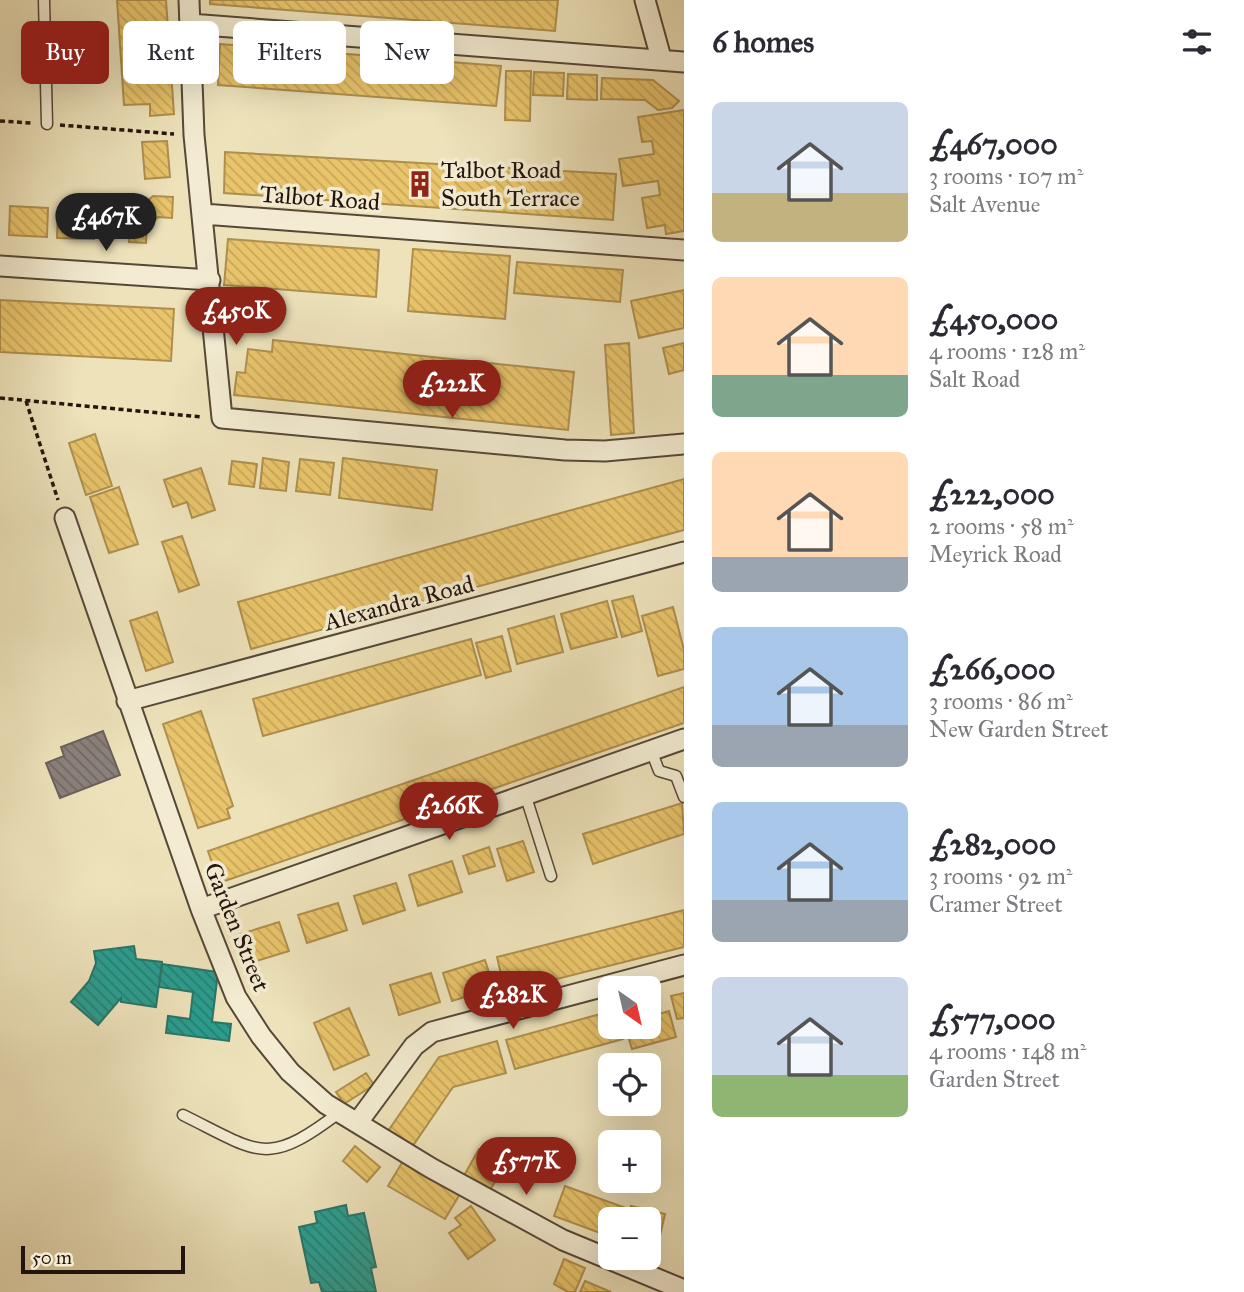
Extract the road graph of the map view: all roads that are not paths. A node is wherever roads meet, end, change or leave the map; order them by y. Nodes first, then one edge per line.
1 (44, 0) edge
2 (188, 0) edge
3 (645, 0) edge
4 (190, 21) edge
5 (219, 26) edge
6 (661, 58) junction
7 (684, 62) edge
8 (192, 84) edge
9 (47, 124) road end
10 (203, 214) junction
11 (684, 250) edge
12 (0, 265) edge
13 (210, 280) junction
14 (684, 444) edge
15 (65, 518) road end
16 (684, 552) edge
17 (127, 701) junction
18 (684, 739) edge
19 (651, 750) junction
20 (524, 794) junction
21 (684, 797) edge
22 (551, 876) dead end
23 (201, 909) junction
24 (684, 965) edge
25 (340, 1112) junction
26 (183, 1115) dead end
27 (358, 1122) junction
28 (684, 1290) edge

1 - 9 lane
2 - 4 street
3 - 6 street
5 - 6 street
6 - 7 street
8 - 10 street
10 - 11 street, Talbot Road
10 - 13 street
12 - 13 street
13 - 14 street
15 - 17 street, Garden Street
16 - 17 street, Alexandra Road
17 - 23 street, Garden Street
18 - 19 street
19 - 20 street
19 - 21 lane
20 - 22 lane
20 - 23 street
23 - 25 street, Garden Street
24 - 27 street
25 - 26 lane
25 - 27 street, Garden Street
27 - 28 street, Garden Street

